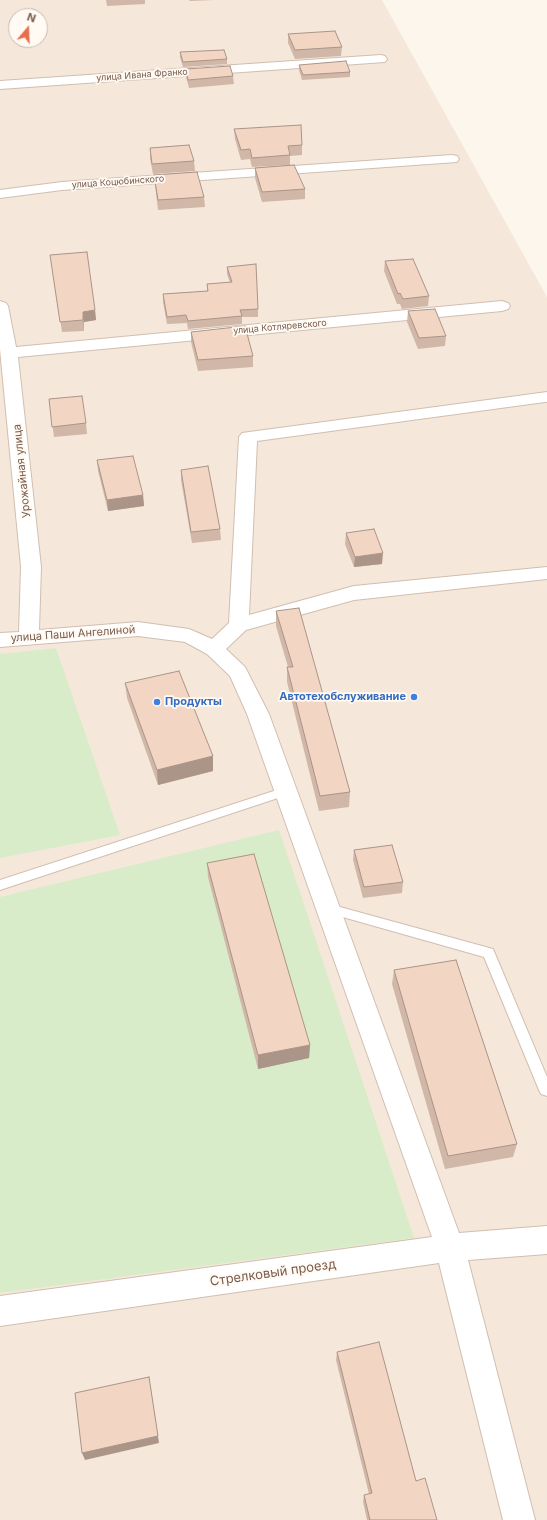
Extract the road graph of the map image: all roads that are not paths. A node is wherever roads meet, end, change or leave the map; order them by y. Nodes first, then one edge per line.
1 (381, 59) dead end
2 (0, 85) edge
3 (452, 159) dead end
4 (0, 194) edge
5 (0, 306) edge
6 (502, 306) dead end
7 (2, 329) edge
8 (9, 353) junction
9 (545, 397) dead end
10 (547, 573) edge
11 (239, 625) junction
12 (29, 637) junction
13 (0, 640) edge
14 (214, 650) junction
15 (286, 791) junction
16 (0, 885) edge
17 (328, 909) junction
18 (546, 1090) edge
19 (547, 1240) edge
20 (450, 1248) junction
21 (0, 1311) edge
22 (519, 1520) edge

1 - 2 street, улица Ивана Франко
3 - 4 street, улица Коцюбинского
5 - 7 street, Урожайная улица
6 - 8 street, улица Котляревского
7 - 8 street, Урожайная улица
8 - 12 street, Урожайная улица
9 - 11 street
10 - 11 street
11 - 14 street
12 - 13 street, улица Паши Ангелиной
12 - 14 street, улица Паши Ангелиной
14 - 15 street, улица Паши Ангелиной
15 - 16 lane
15 - 17 street, улица Паши Ангелиной
17 - 18 lane
17 - 20 street, улица Паши Ангелиной
19 - 20 street, Стрелковый проезд
20 - 21 street, Стрелковый проезд
20 - 22 street, улица Паши Ангелиной

